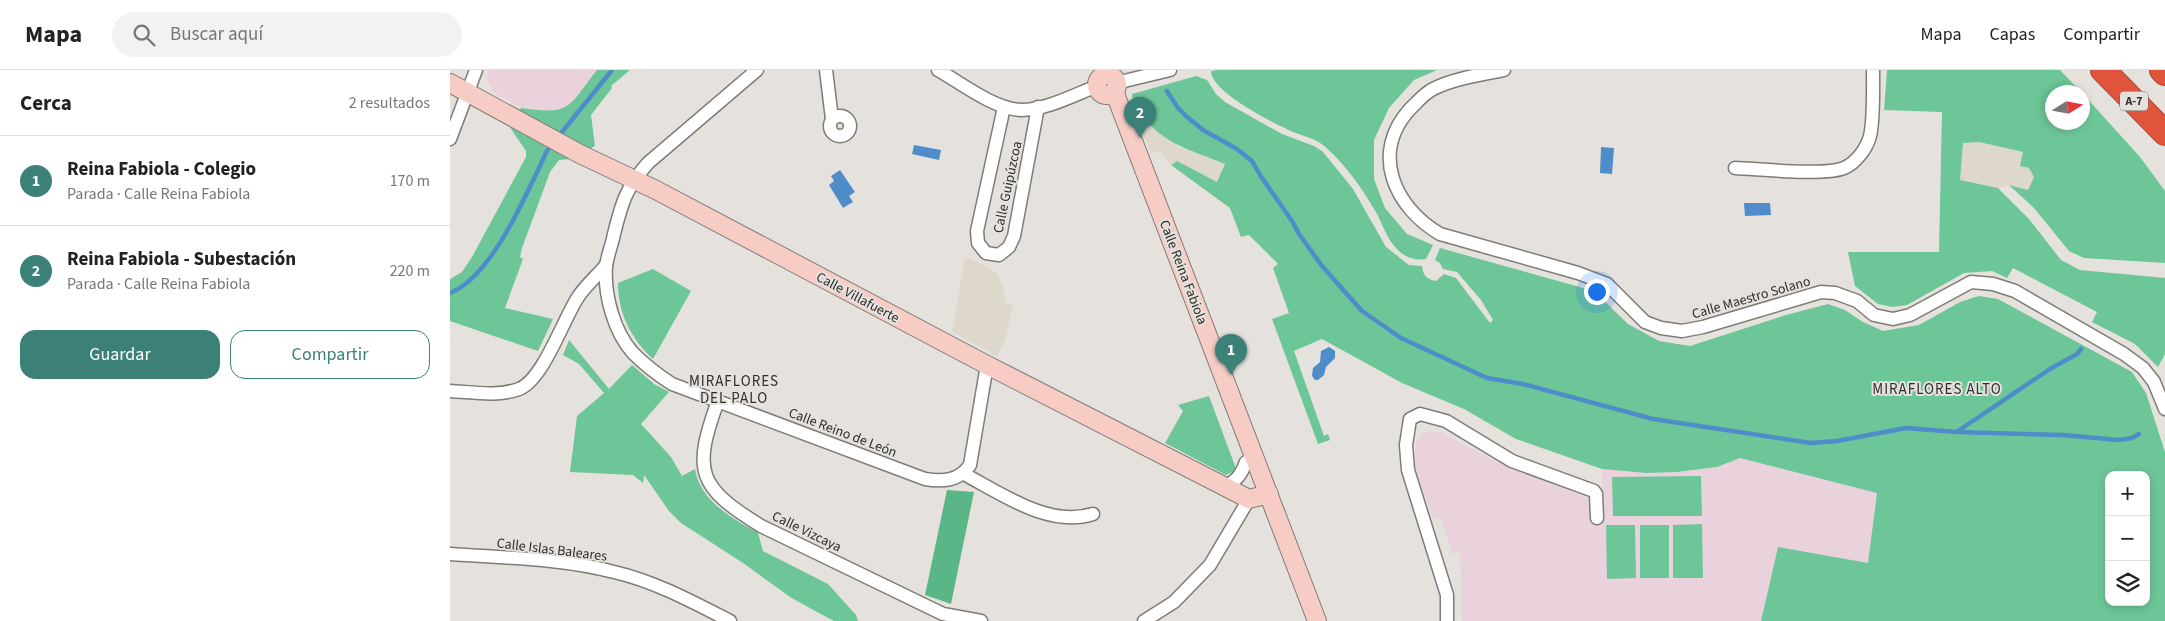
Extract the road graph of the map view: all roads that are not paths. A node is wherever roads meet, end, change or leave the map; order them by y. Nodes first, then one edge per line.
1 (476, 70) edge
2 (757, 70) edge
3 (826, 70) edge
4 (938, 70) edge
5 (1170, 70) edge
6 (1504, 70) edge
7 (1873, 70) edge
8 (2103, 70) edge
9 (2162, 70) edge
10 (2165, 73) edge
11 (1106, 81) edge
12 (450, 83) edge
13 (467, 92) junction
14 (1004, 107) junction
15 (1038, 107) junction
16 (832, 119) dead end
17 (2165, 133) edge
18 (450, 139) edge
19 (1735, 168) dead end
20 (633, 180) junction
21 (606, 266) junction
22 (986, 365) junction
23 (450, 391) edge
24 (718, 401) junction
25 (2165, 409) edge
26 (1246, 462) junction
27 (964, 474) junction
28 (1225, 487) junction
29 (1259, 497) junction
30 (1093, 514) dead end
31 (1596, 518) dead end
32 (450, 554) edge
33 (941, 618) edge
34 (730, 621) edge
35 (981, 621) edge
36 (1144, 621) edge
37 (1305, 621) edge
38 (1317, 621) edge
39 (1447, 621) edge

1 - 13 street
2 - 20 street, Calle Reino de León
3 - 16 street
4 - 14 street
5 - 11 street
6 - 25 street, Calle Maestro Solano
7 - 19 street
8 - 17 highway, A-7
9 - 10 highway
11 - 15 street
11 - 26 street, Calle Reina Fabiola
11 - 29 street, Calle Reina Fabiola
12 - 13 street, Calle Villafuerte
13 - 18 street
13 - 20 street, Calle Villafuerte
14 - 15 street
14 - 15 street, Calle Guipúzcoa
20 - 21 street, Calle Reino de León
20 - 22 street, Calle Villafuerte
21 - 23 street
21 - 24 street, Calle Reino de León
22 - 27 street
22 - 28 street, Calle Villafuerte
24 - 27 street, Calle Reino de León
24 - 33 street, Calle Vizcaya
26 - 28 street
26 - 29 street, Calle Reina Fabiola
27 - 30 street
28 - 29 street, Calle Villafuerte
29 - 36 street
29 - 37 street, Calle Reina Fabiola
29 - 38 street, Calle Reina Fabiola
31 - 39 street
32 - 34 street, Calle Islas Baleares
33 - 35 street, Calle Vizcaya

